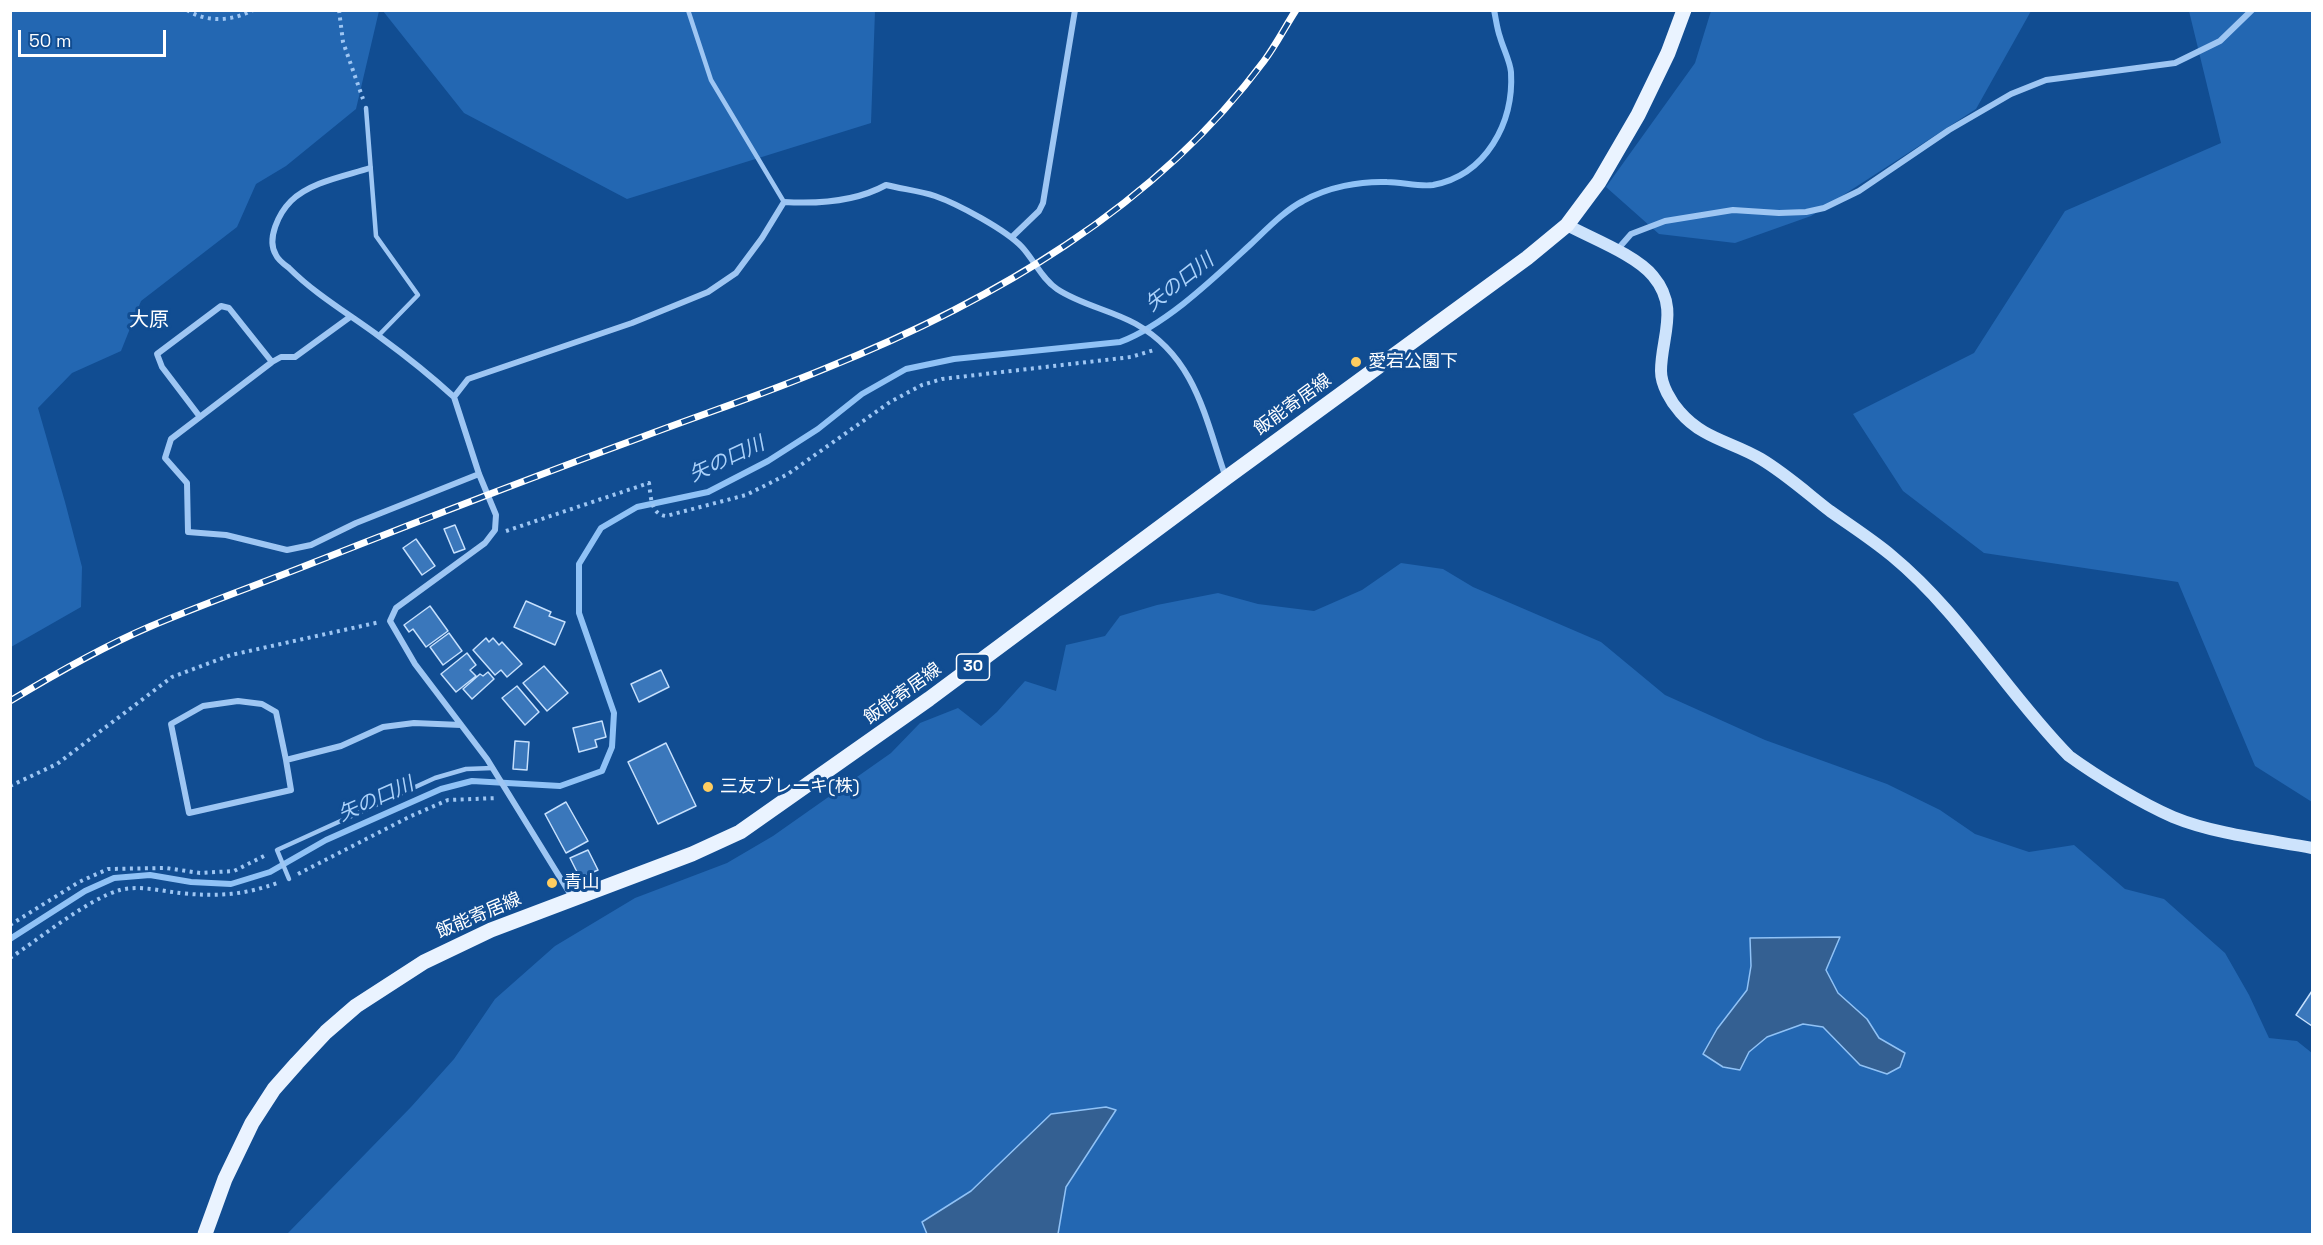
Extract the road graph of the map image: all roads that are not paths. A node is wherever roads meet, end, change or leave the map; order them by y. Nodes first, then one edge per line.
1 (688, 10) edge
2 (1075, 10) edge
3 (1684, 10) edge
4 (2252, 10) edge
5 (366, 108) road end
6 (370, 168) junction
7 (784, 202) junction
8 (1567, 225) junction
9 (1012, 237) junction
10 (1617, 250) junction
11 (350, 317) junction
12 (378, 336) junction
13 (272, 362) junction
14 (454, 398) junction
15 (200, 417) junction
16 (479, 474) junction
17 (1226, 478) junction
18 (461, 725) junction
19 (286, 760) junction
20 (494, 770) junction
21 (2313, 849) edge
22 (288, 876) road end
23 (572, 898) junction
24 (205, 1234) edge

1 - 7 lane
2 - 9 street
3 - 8 main road, 飯能寄居線 / 30
4 - 10 street
5 - 6 lane
6 - 11 street
6 - 12 lane
7 - 9 street
7 - 14 street
8 - 10 street
8 - 17 main road, 飯能寄居線 / 30
9 - 17 street
10 - 21 street
11 - 12 street
11 - 13 street
12 - 14 street
13 - 15 street
13 - 15 street
14 - 16 street
15 - 16 street
16 - 18 street
17 - 23 main road, 飯能寄居線 / 30
18 - 19 street
18 - 20 street
19 - 19 street
20 - 22 lane
20 - 23 street
23 - 24 main road, 飯能寄居線 / 30

